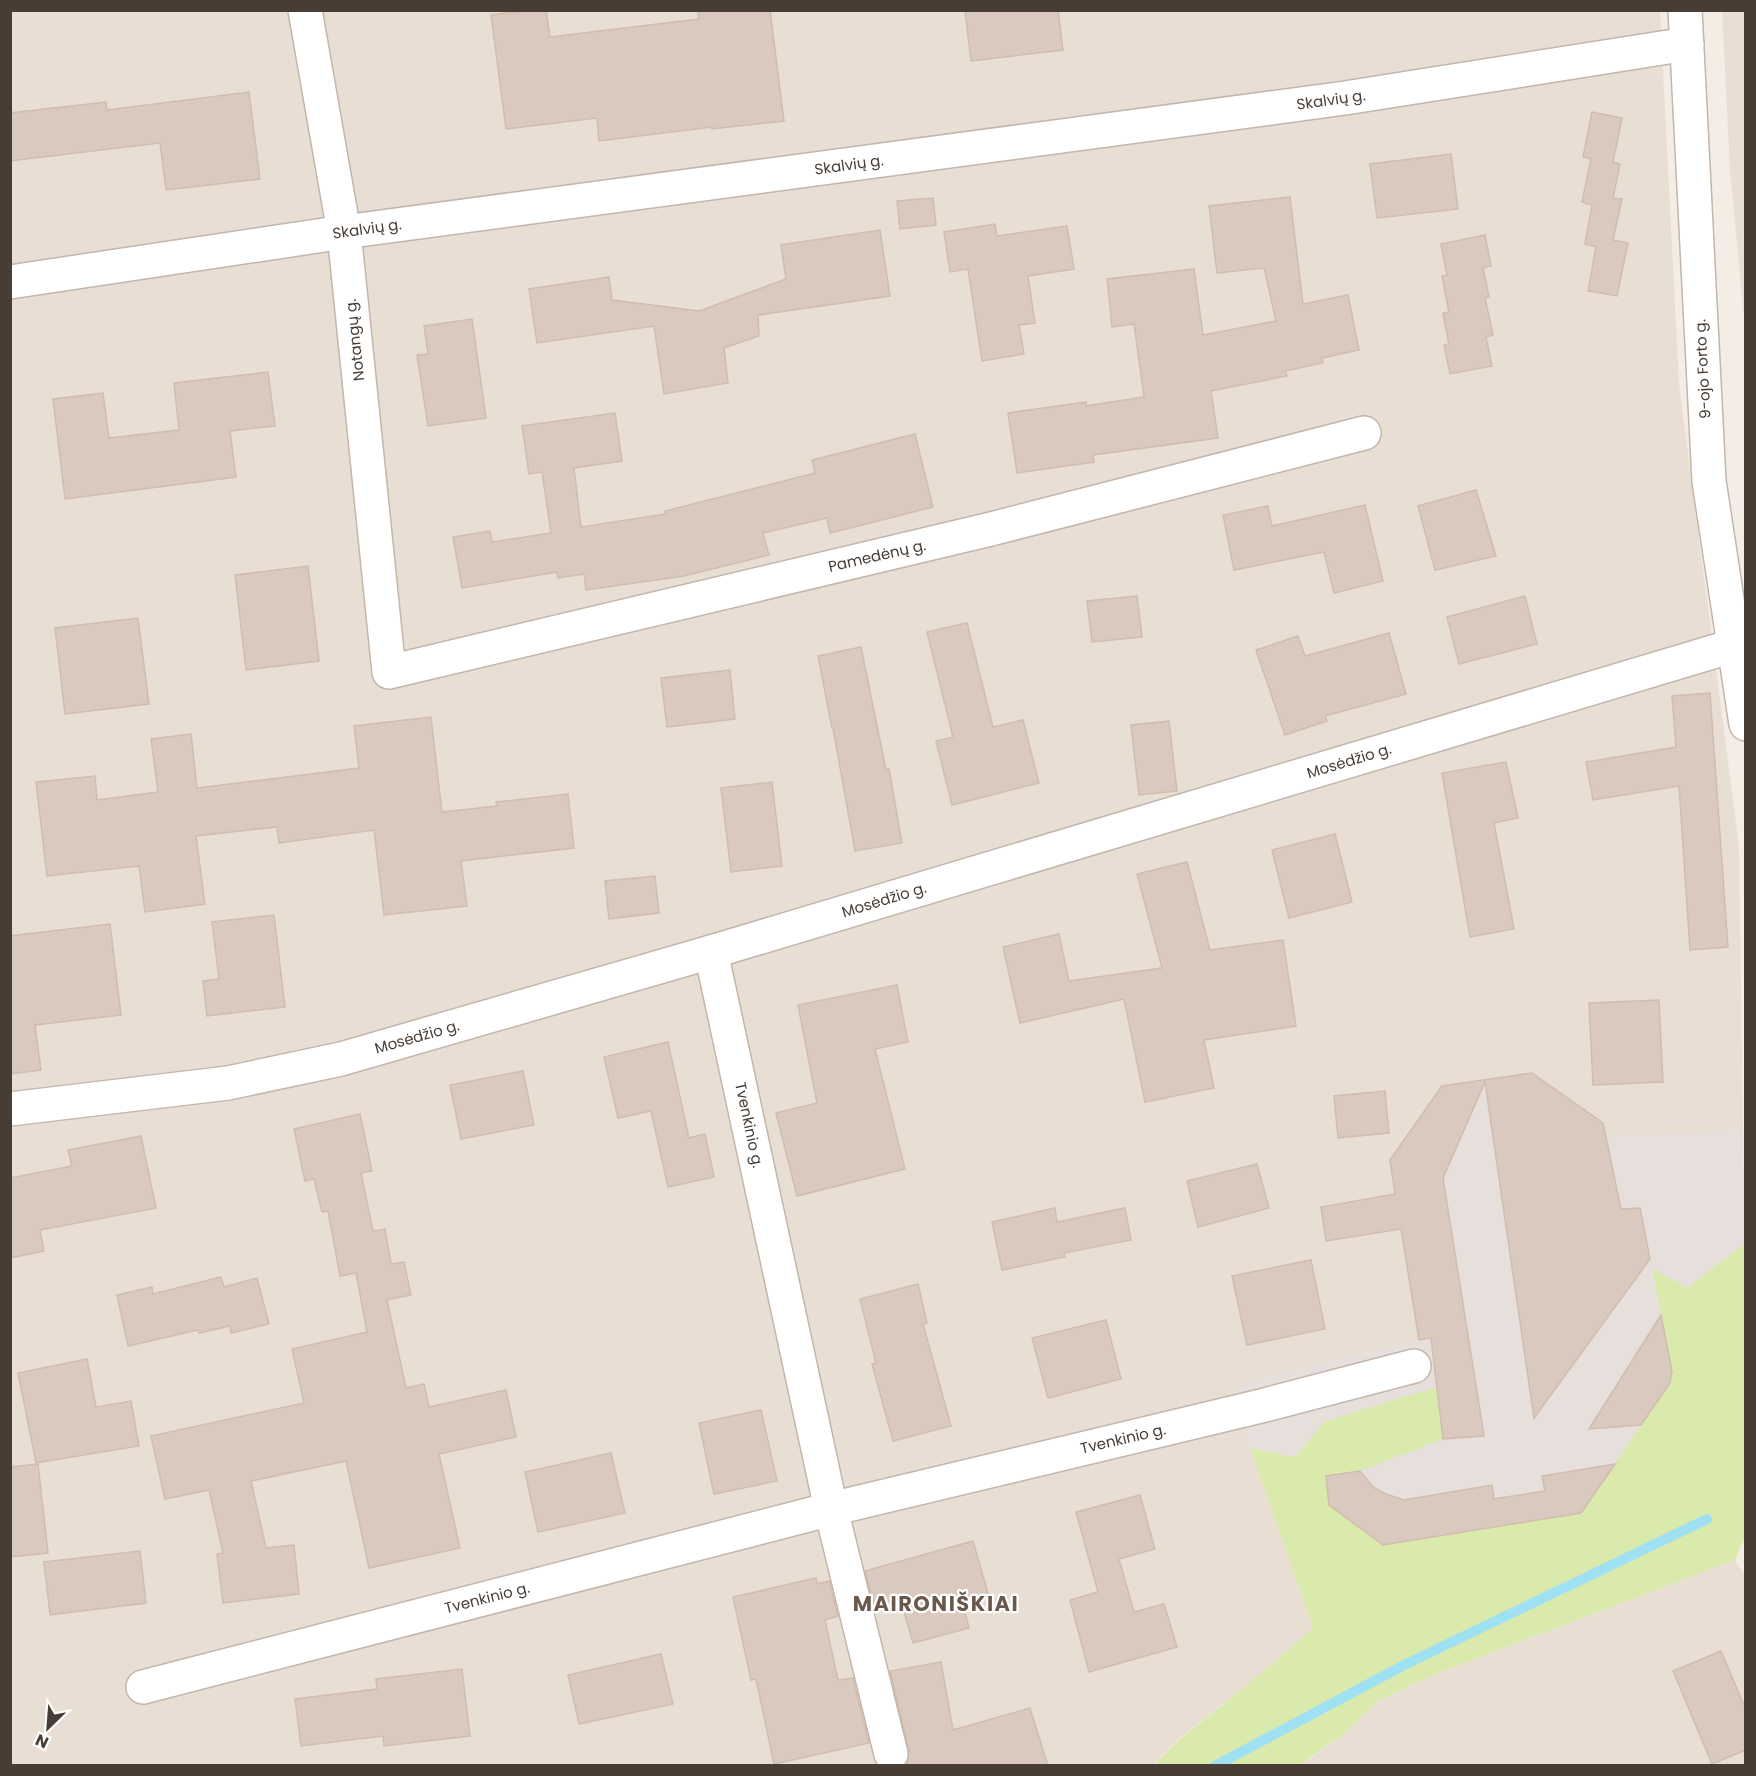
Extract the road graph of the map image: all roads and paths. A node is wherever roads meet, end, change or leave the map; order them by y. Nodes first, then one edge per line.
1 (305, 10) edge
2 (1685, 10) edge
3 (1687, 44) junction
4 (344, 232) junction
5 (10, 282) edge
6 (1364, 433) dead end
7 (1739, 644) edge
8 (389, 672) joint
9 (1746, 724) edge
10 (711, 952) junction
11 (10, 1109) edge
12 (1414, 1365) dead end
13 (831, 1509) junction
14 (143, 1687) dead end
15 (891, 1754) dead end

1 - 4 street, Notangų g.
2 - 3 street, 9-ojo Forto g.
3 - 4 street, Skalvių g.
3 - 7 street, 9-ojo Forto g.
4 - 5 street, Skalvių g.
4 - 8 street, Notangų g.
6 - 8 street, Pamedėnų g.
7 - 9 street, 9-ojo Forto g.
7 - 10 street, Mosėdžio g.
10 - 11 street, Mosėdžio g.
10 - 13 street, Tvenkinio g.
12 - 13 street, Tvenkinio g.
13 - 14 street, Tvenkinio g.
13 - 15 street, Tvenkinio g.

